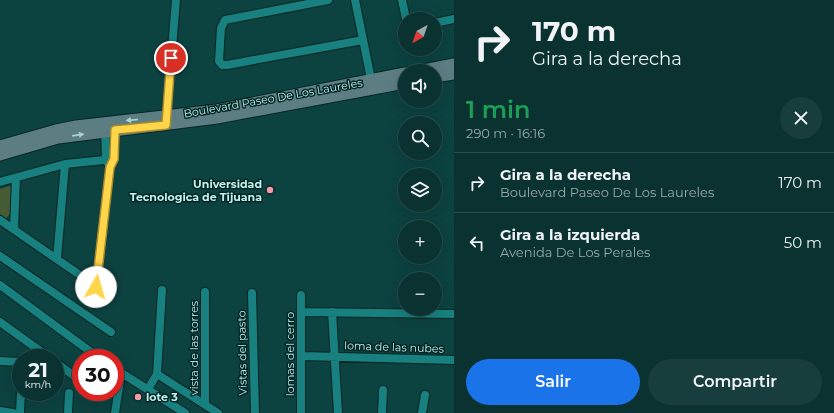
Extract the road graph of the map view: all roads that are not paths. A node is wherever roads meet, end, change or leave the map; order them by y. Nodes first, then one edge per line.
1 (176, 0) edge
2 (328, 0) edge
3 (355, 0) edge
4 (402, 0) edge
5 (405, 12) edge
6 (454, 19) edge
7 (442, 22) edge
8 (363, 40) junction
9 (454, 64) edge
10 (442, 66) edge
11 (454, 74) edge
12 (398, 76) edge
13 (442, 76) edge
14 (398, 83) edge
15 (372, 84) junction
16 (166, 121) junction
17 (110, 126) junction
18 (0, 146) edge
19 (0, 155) edge
20 (110, 162) junction
21 (65, 164) junction
22 (16, 178) junction
23 (0, 182) edge
24 (0, 220) edge
25 (14, 229) junction
26 (0, 256) edge
27 (56, 259) junction
28 (0, 285) edge
29 (96, 287) junction
30 (162, 290) dead end
31 (205, 292) dead end
32 (106, 293) dead end
33 (252, 293) dead end
34 (301, 295) dead end
35 (302, 312) junction
36 (332, 312) junction
37 (454, 314) edge
38 (0, 322) edge
39 (111, 332) dead end
40 (38, 349) edge
41 (87, 349) edge
42 (302, 356) junction
43 (333, 356) junction
44 (454, 360) edge
45 (0, 361) edge
46 (12, 362) edge
47 (157, 374) junction
48 (124, 375) edge
49 (148, 389) junction
50 (383, 390) dead end
51 (69, 393) dead end
52 (425, 395) dead end
53 (21, 401) edge
54 (116, 401) edge
55 (205, 404) junction
56 (0, 411) edge
57 (13, 413) edge
58 (20, 413) edge
59 (68, 413) edge
60 (115, 413) edge
61 (185, 413) edge
62 (218, 413) edge
63 (255, 413) edge
64 (301, 413) edge
65 (338, 413) edge
66 (382, 413) edge
67 (422, 413) edge

1 - 16 street
2 - 8 street
3 - 8 street
4 - 5 street
6 - 7 street
8 - 15 street
9 - 10 street
11 - 13 street
12 - 15 street, Boulevard Paseo De Los Laureles
14 - 15 street, Boulevard Paseo De Los Laureles
15 - 16 street, Boulevard Paseo De Los Laureles
16 - 17 street, Boulevard Paseo De Los Laureles
17 - 18 street, Boulevard Paseo De Los Laureles
19 -> 17 street, Boulevard Paseo De Los Laureles
17 - 20 street
20 - 21 street
20 - 29 street
21 - 22 street
21 - 27 street
22 - 23 street
22 - 25 street
24 - 25 street
25 - 27 street
26 - 39 street
27 - 29 street
28 - 41 street
29 - 32 street
30 - 47 street
31 - 55 street, vista de las torres
33 - 63 street, Vistas del pasto
34 - 35 street, lomas del cerro
35 - 36 street
35 - 42 street, lomas del cerro
36 - 37 street
36 - 43 street
38 - 40 street
42 - 43 street, loma de las nubes
42 - 64 street, lomas del cerro
43 - 44 street, loma de las nubes
43 - 65 street
45 - 46 street
47 - 49 street
47 - 55 street
48 - 49 street
49 - 61 street
50 - 66 street
51 - 59 street
52 - 67 street
53 - 58 street
54 - 60 street
55 - 62 street
56 - 57 street

